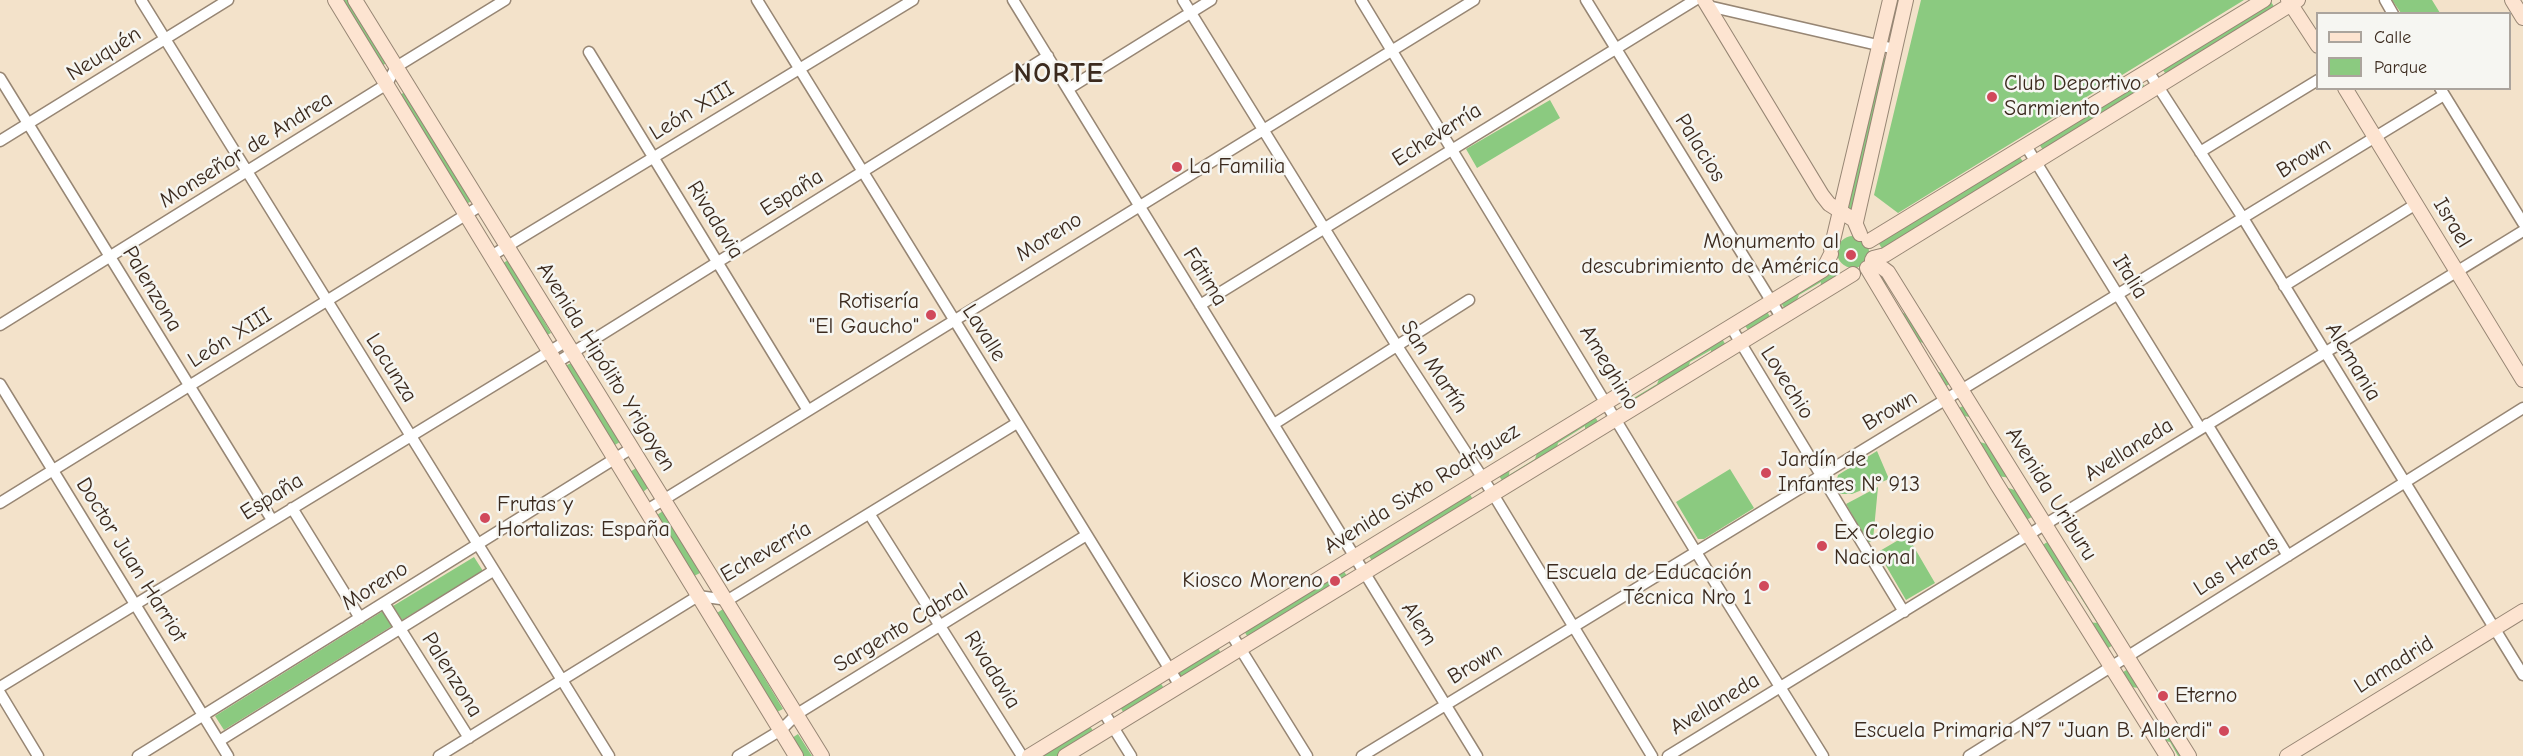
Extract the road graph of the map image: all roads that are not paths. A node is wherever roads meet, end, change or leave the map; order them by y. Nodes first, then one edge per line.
1 (141, 0) edge
2 (228, 0) edge
3 (335, 0) edge
4 (355, 0) edge
5 (505, 0) edge
6 (757, 0) edge
7 (913, 0) edge
8 (1013, 0) edge
9 (1183, 0) edge
10 (1211, 0) edge
11 (1361, 0) edge
12 (1474, 0) edge
13 (1586, 0) edge
14 (1695, 0) edge
15 (1890, 0) edge
16 (1906, 0) edge
17 (2264, 0) edge
18 (2512, 0) edge
19 (2292, 1) edge
20 (1706, 3) edge
21 (1191, 12) junction
22 (2523, 18) edge
23 (164, 40) junction
24 (2316, 43) edge
25 (1880, 45) junction
26 (1614, 47) junction
27 (1895, 49) junction
28 (1391, 50) junction
29 (589, 52) dead end
30 (1048, 56) junction
31 (396, 67) junction
32 (800, 69) junction
33 (2148, 71) junction
34 (0, 78) edge
35 (2316, 81) edge
36 (387, 84) junction
37 (2157, 87) junction
38 (1068, 89) junction
39 (2345, 90) edge
40 (2442, 92) edge
41 (29, 124) junction
42 (1264, 130) junction
43 (2376, 137) junction
44 (0, 141) edge
45 (2026, 146) junction
46 (1453, 148) junction
47 (2200, 152) junction
48 (652, 157) junction
49 (2036, 161) junction
50 (864, 172) junction
51 (247, 173) junction
52 (2416, 204) junction
53 (1138, 205) junction
54 (480, 206) junction
55 (1839, 210) junction
56 (466, 215) junction
57 (2242, 218) junction
58 (2523, 223) edge
59 (1324, 229) junction
60 (2523, 231) edge
61 (1862, 232) junction
62 (505, 247) junction
63 (1831, 251) junction
64 (491, 256) junction
65 (110, 258) junction
66 (718, 262) junction
67 (1871, 262) junction
68 (2457, 272) junction
69 (1853, 274) junction
70 (2284, 286) junction
71 (2118, 294) junction
72 (1469, 300) dead end
73 (326, 301) junction
74 (1772, 301) junction
75 (1200, 305) junction
76 (1781, 317) junction
77 (953, 320) junction
78 (0, 325) edge
79 (1731, 327) junction
80 (1740, 344) junction
81 (1397, 346) junction
82 (568, 347) junction
83 (549, 351) junction
84 (2325, 353) junction
85 (556, 363) junction
86 (2523, 380) edge
87 (0, 384) edge
88 (189, 387) junction
89 (1962, 390) junction
90 (1947, 400) junction
91 (1607, 402) junction
92 (2523, 408) edge
93 (807, 409) junction
94 (1617, 419) junction
95 (1017, 423) junction
96 (1274, 424) junction
97 (2203, 426) junction
98 (410, 435) junction
99 (632, 448) junction
100 (615, 459) junction
101 (53, 470) junction
102 (1820, 475) junction
103 (1482, 477) junction
104 (2405, 484) junction
105 (1493, 494) junction
106 (664, 499) junction
107 (0, 503) edge
108 (292, 508) junction
109 (646, 510) junction
110 (870, 515) junction
111 (272, 520) junction
112 (2046, 525) junction
113 (1085, 536) junction
114 (2029, 536) junction
115 (478, 545) junction
116 (1696, 552) junction
117 (1354, 556) junction
118 (2288, 556) junction
119 (493, 571) junction
120 (1365, 573) junction
121 (698, 596) junction
122 (728, 600) junction
123 (384, 603) junction
124 (135, 604) junction
125 (2523, 611) edge
126 (1904, 612) junction
127 (360, 618) junction
128 (399, 627) junction
129 (942, 627) junction
130 (1573, 628) junction
131 (2494, 628) junction
132 (1230, 632) junction
133 (1241, 649) junction
134 (2127, 657) junction
135 (2111, 667) junction
136 (1168, 670) junction
137 (2523, 675) edge
138 (562, 680) junction
139 (1180, 686) junction
140 (0, 687) edge
141 (1780, 688) junction
142 (0, 693) edge
143 (1446, 705) junction
144 (1103, 711) junction
145 (797, 714) junction
146 (204, 716) junction
147 (1113, 727) junction
148 (781, 730) junction
149 (469, 738) junction
150 (219, 741) junction
151 (38, 756) edge
152 (138, 756) edge
153 (228, 756) edge
154 (439, 756) edge
155 (609, 756) edge
156 (738, 756) edge
157 (796, 756) edge
158 (822, 756) edge
159 (1022, 756) edge
160 (1029, 756) edge
161 (1065, 756) edge
162 (1131, 756) edge
163 (1307, 756) edge
164 (1362, 756) edge
165 (1477, 756) edge
166 (1652, 756) edge
167 (1668, 756) edge
168 (1823, 756) edge
169 (1969, 756) edge
170 (2167, 756) edge
171 (2189, 756) edge
172 (2287, 756) edge

1 - 23 street, Lacunza
2 - 23 street, Neuquén
3 - 36 main road, Avenida Hipólito Yrigoyen
4 - 31 main road, Avenida Hipólito Yrigoyen
5 - 31 street
6 - 32 street, Lavalle
7 - 32 street, León XIII
8 - 30 street, Fátima
9 - 21 street, San Martín
10 - 21 street
11 - 28 street, Ameghino
12 - 28 street, Moreno
13 - 26 street, Palacios
14 - 26 street, Echeverría
15 - 25 main road
16 - 27 main road
17 - 33 main road
18 - 22 main road
19 - 24 main road
19 - 37 main road
20 - 25 street
20 - 55 main road
21 - 38 street
21 - 42 street, San Martín
23 - 41 street, Neuquén
23 - 51 street, Lacunza
25 - 27 street
25 - 55 main road
26 - 46 street, Echeverría
26 - 74 street, Palacios
27 - 61 main road
28 - 42 street, Moreno
28 - 46 street, Ameghino
29 - 48 street, Rivadavia
30 - 38 street, Fátima
30 - 50 street, España
31 - 36 street, Monseñor de Andrea
31 - 54 main road, Avenida Hipólito Yrigoyen
32 - 48 street, León XIII
32 - 50 street, Lavalle
33 - 37 street, Alemania
33 - 45 main road
34 - 41 street, Palenzona
35 - 47 street
36 - 51 street, Monseñor de Andrea
36 - 56 main road, Avenida Hipólito Yrigoyen
37 - 47 street, Alemania
37 - 49 main road
38 - 53 street, Fátima
39 - 43 main road, Israel
40 - 43 street, Brown
40 - 58 street
41 - 44 street, Neuquén
41 - 65 street, Palenzona
42 - 53 street, Moreno
42 - 59 street, San Martín
43 - 52 main road, Israel
43 - 57 street, Brown
45 - 49 street, Italia
45 - 61 main road
46 - 59 street, Echeverría
46 - 91 street, Ameghino
47 - 57 street, Alemania
48 - 62 street, León XIII
48 - 66 street, Rivadavia
49 - 67 main road
49 - 71 street, Italia
50 - 66 street, España
50 - 77 street, Lavalle
51 - 65 street, Monseñor de Andrea
51 - 73 street, Lacunza
52 - 68 main road, Israel
52 - 70 street
53 - 75 street, Fátima
53 - 77 street, Moreno
54 - 56 street, León XIII
54 - 62 main road, Avenida Hipólito Yrigoyen
55 - 61 main road
55 - 63 main road
56 - 64 main road, Avenida Hipólito Yrigoyen
56 - 73 street, León XIII
57 - 70 street, Alemania
57 - 71 street, Brown
59 - 75 street, Echeverría
59 - 81 street, San Martín
60 - 68 street, Avellaneda
61 - 63 main road
61 - 67 main road
62 - 64 street, León XIII
62 - 82 main road, Avenida Hipólito Yrigoyen
63 - 69 main road
63 - 74 main road, Avenida Sixto Rodríguez
64 - 83 main road, Avenida Hipólito Yrigoyen
65 - 78 street, Monseñor de Andrea
65 - 88 street, Palenzona
66 - 82 street, España
66 - 93 street, Rivadavia
67 - 69 main road
67 - 89 main road, Avenida Uriburu
67 - 90 main road, Avenida Uriburu
68 - 84 street, Avellaneda
68 - 86 main road, Israel
69 - 76 main road, Avenida Sixto Rodríguez
70 - 84 street, Alemania
71 - 89 street, Brown
71 - 97 street, Italia
72 - 81 street
73 - 88 street, León XIII
73 - 98 street, Lacunza
74 - 76 street, Palacios
74 - 79 main road, Avenida Sixto Rodríguez
75 - 96 street, Fátima
76 - 80 main road, Avenida Sixto Rodríguez
77 - 93 street, Moreno
77 - 95 street, Lavalle
79 - 80 street, Lovechio
79 - 91 main road, Avenida Sixto Rodríguez
80 - 94 main road, Avenida Sixto Rodríguez
80 - 102 street, Lovechio
81 - 96 street
81 - 103 street, San Martín
82 - 83 street, España
82 - 85 street, España
82 - 99 main road, Avenida Hipólito Yrigoyen
83 - 85 main road, Avenida Hipólito Yrigoyen
83 - 98 street, España
84 - 97 street, Avellaneda
84 - 104 street, Alemania
85 - 100 main road, Avenida Hipólito Yrigoyen
87 - 101 street, Doctor Juan Harriot
88 - 101 street, León XIII
88 - 111 street, Palenzona
89 - 90 street, Brown
89 - 112 main road, Avenida Uriburu
90 - 102 street, Brown
90 - 114 main road, Avenida Uriburu
91 - 94 street, Ameghino
91 - 103 main road, Avenida Sixto Rodríguez
92 - 104 street, Las Heras
93 - 106 street, Moreno
94 - 105 main road, Avenida Sixto Rodríguez
94 - 116 street, Ameghino
95 - 110 street, Echeverría
95 - 113 street, Lavalle
96 - 117 street, Fátima
97 - 112 street, Avellaneda
97 - 118 street, Italia
98 - 108 street, España
98 - 115 street, Lacunza
99 - 100 street, Moreno
99 - 106 main road, Avenida Hipólito Yrigoyen
100 - 109 main road, Avenida Hipólito Yrigoyen
100 - 115 street, Moreno
101 - 107 street, León XIII
101 - 124 street, Doctor Juan Harriot
102 - 116 street, Brown
102 - 126 street, Lovechio
103 - 105 street, San Martín
103 - 117 main road, Avenida Sixto Rodríguez
104 - 118 street, Las Heras
104 - 131 street, Alemania
105 - 120 main road, Avenida Sixto Rodríguez
105 - 130 street, San Martín
106 - 109 street, Moreno
106 - 122 main road, Avenida Hipólito Yrigoyen
108 - 111 street, España
108 - 127 street
109 - 121 main road, Avenida Hipólito Yrigoyen
110 - 122 street, Echeverría
110 - 129 street, Rivadavia
111 - 124 street, España
112 - 114 street, Avellaneda
112 - 134 main road, Avenida Uriburu
113 - 129 street, Sargento Cabral
113 - 136 street, Lavalle
114 - 126 street, Avellaneda
114 - 135 main road, Avenida Uriburu
115 - 119 street, Lacunza
115 - 123 street, Moreno
116 - 130 street, Brown
116 - 141 street, Ameghino
117 - 120 street, Fátima
117 - 132 main road, Avenida Sixto Rodríguez
118 - 134 street, Las Heras
119 - 128 street
119 - 138 street, Lacunza
120 - 133 main road, Avenida Sixto Rodríguez
120 - 143 street, Alem
121 - 122 street, Echeverría
121 - 138 street, Echeverría
121 - 148 main road, Avenida Hipólito Yrigoyen
122 - 145 main road, Avenida Hipólito Yrigoyen
123 - 127 street, Moreno
123 - 128 street, Palenzona
124 - 140 street, España
124 - 146 street, Doctor Juan Harriot
125 - 131 main road, Lamadrid
126 - 141 street, Avellaneda
127 - 146 street, Moreno
128 - 149 street, Palenzona
128 - 150 street
129 - 145 street, Sargento Cabral
129 - 159 street, Rivadavia
130 - 143 street, Brown
130 - 166 street, San Martín
131 - 137 street, Alemania
131 - 172 main road, Lamadrid
132 - 133 street
132 - 136 main road, Avenida Sixto Rodríguez
133 - 139 main road, Avenida Sixto Rodríguez
133 - 163 street
134 - 135 street, Las Heras
134 - 171 main road, Avenida Uriburu
135 - 169 street, Las Heras
135 - 170 main road, Avenida Uriburu
136 - 139 street, Lavalle
136 - 144 main road, Avenida Sixto Rodríguez
138 - 149 street, Echeverría
138 - 155 street, Lacunza
139 - 147 main road, Avenida Sixto Rodríguez
141 - 167 street, Avellaneda
141 - 168 street, Ameghino
142 - 151 street
143 - 164 street, Brown
143 - 165 street, Alem
144 - 147 street
144 - 160 main road, Avenida Sixto Rodríguez
145 - 148 street, Sargento Cabral
145 - 158 main road, Avenida Hipólito Yrigoyen
146 - 150 street, Doctor Juan Harriot
146 - 152 street, Moreno
147 - 161 main road, Avenida Sixto Rodríguez
147 - 162 street
148 - 156 street, Sargento Cabral
148 - 157 main road, Avenida Hipólito Yrigoyen
149 - 154 street, Echeverría
150 - 153 street, Doctor Juan Harriot

